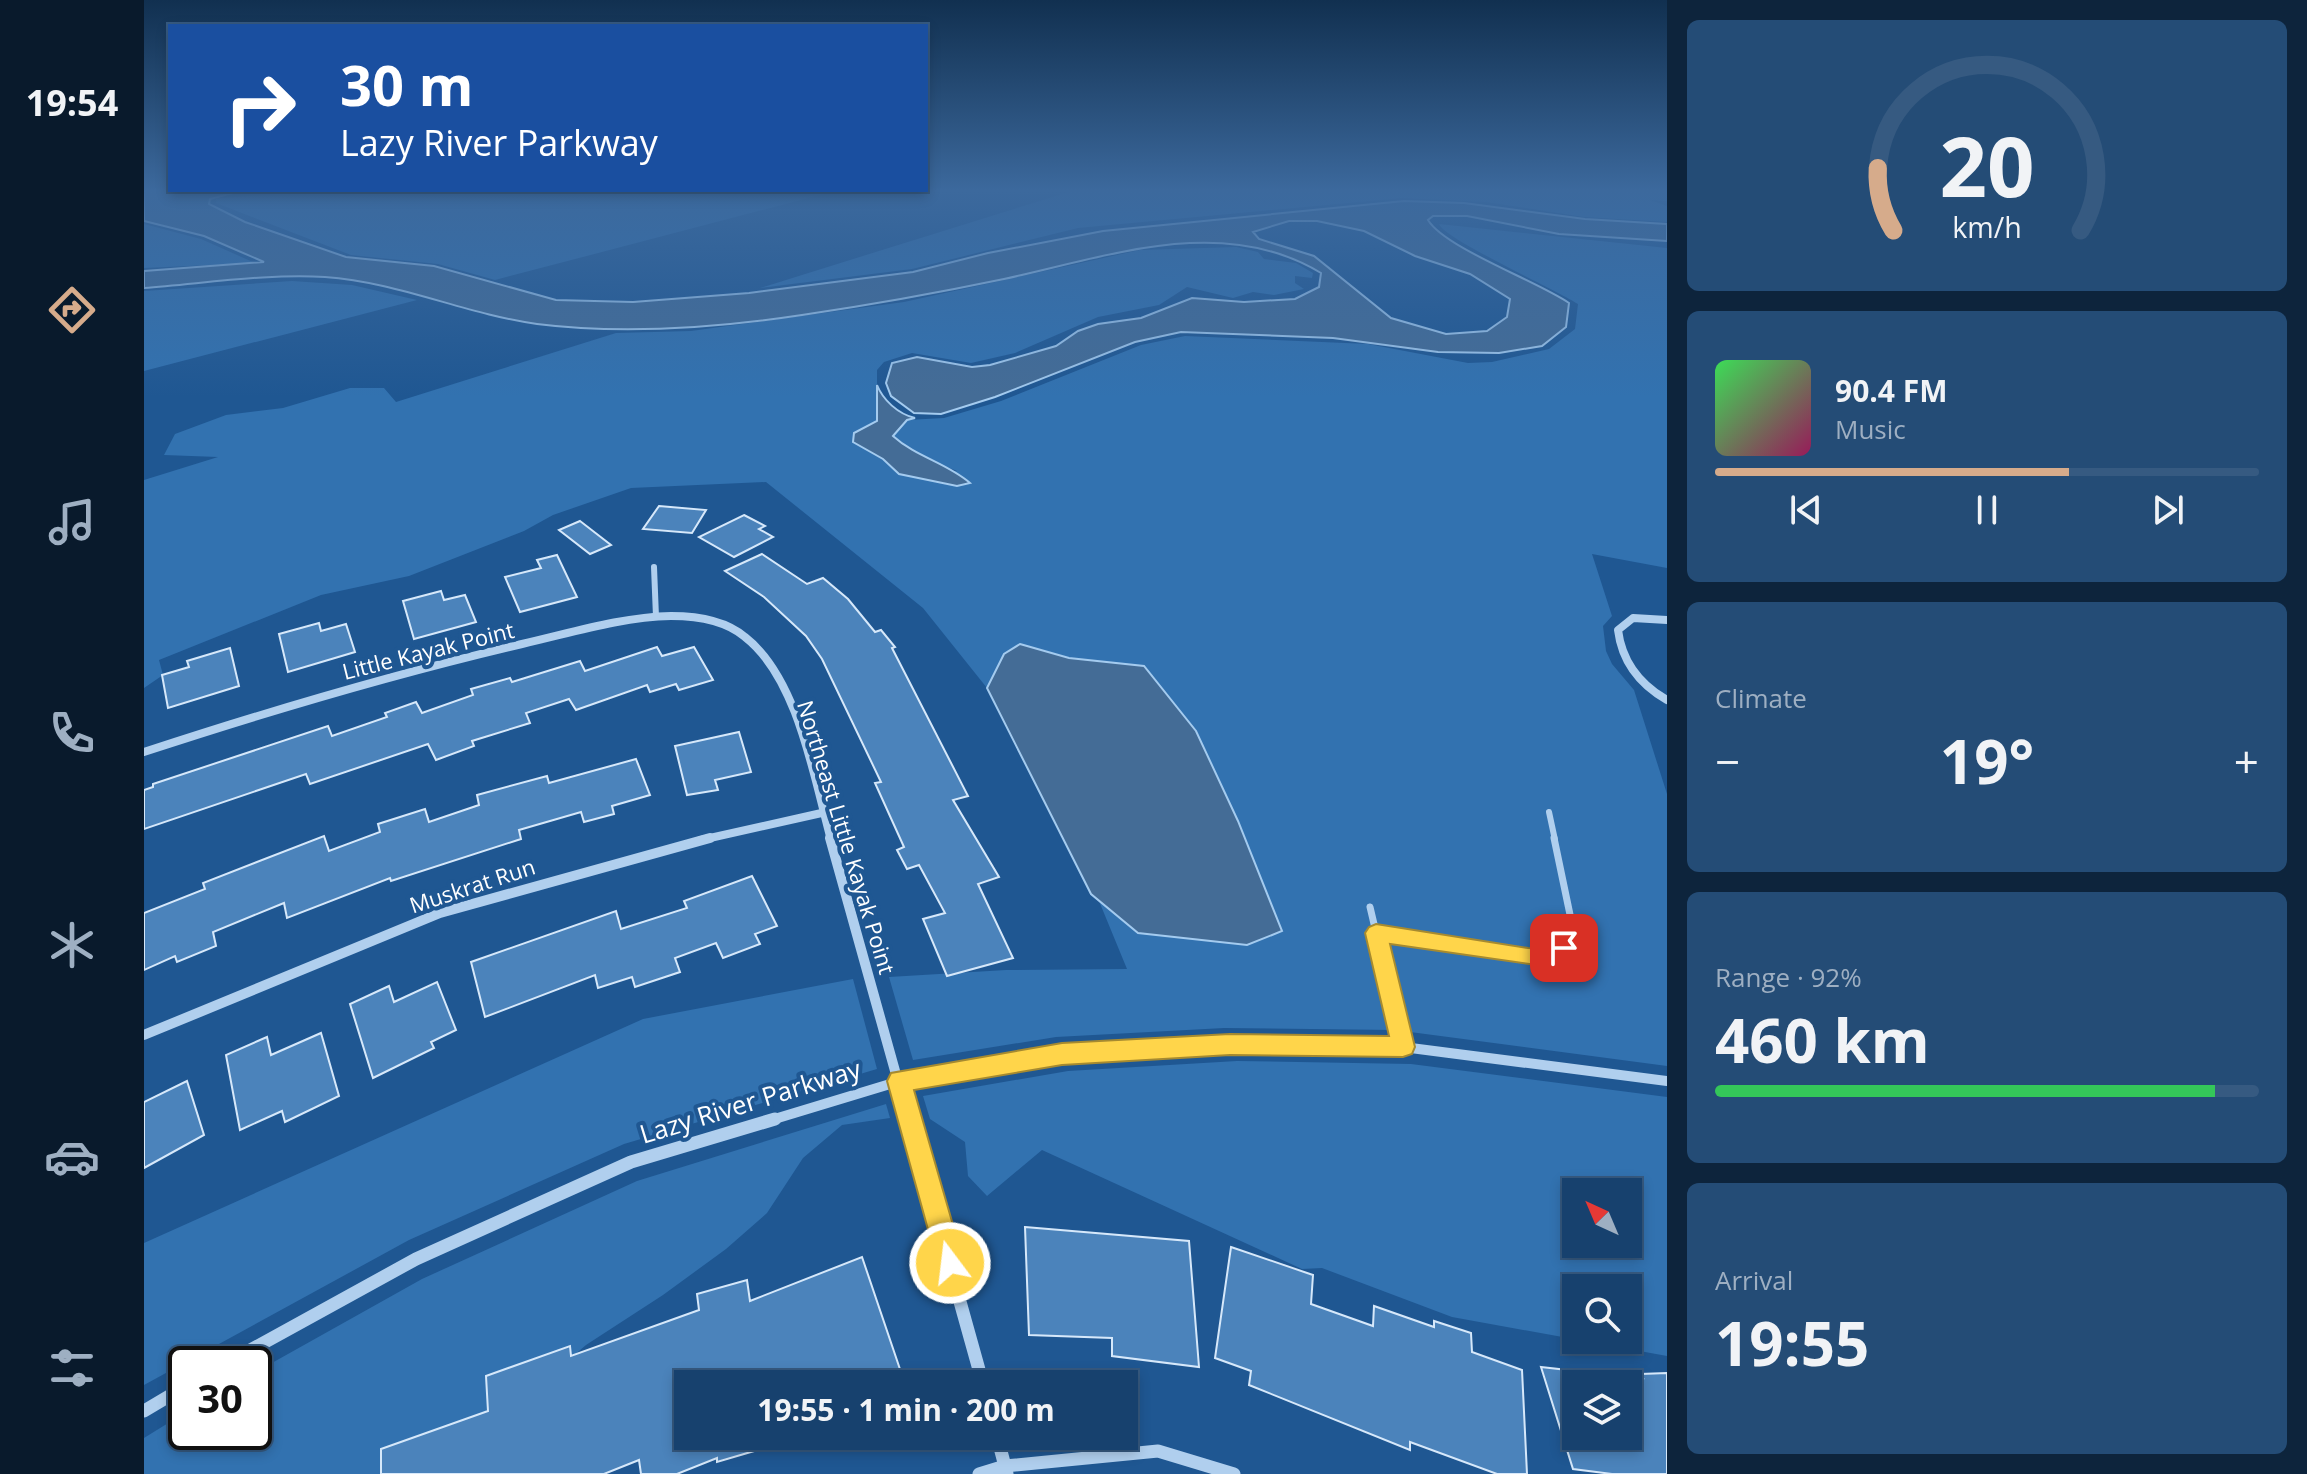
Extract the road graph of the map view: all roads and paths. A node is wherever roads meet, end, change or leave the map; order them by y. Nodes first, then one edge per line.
1 (654, 567) dead end
2 (656, 618) junction
3 (1667, 620) edge
4 (727, 625) joint
5 (1667, 700) edge
6 (144, 752) edge
7 (826, 812) junction
8 (1549, 812) dead end
9 (1370, 907) dead end
10 (1376, 933) junction
11 (144, 1035) edge
12 (1403, 1047) junction
13 (900, 1081) junction
14 (1667, 1081) edge
15 (258, 1346) edge
16 (979, 1370) edge
17 (168, 1397) edge
18 (144, 1411) edge
19 (1001, 1450) edge
20 (1006, 1470) edge
21 (979, 1474) edge
22 (1234, 1474) edge

1 - 2 street
2 - 4 street, Little Kayak Point
2 - 6 street, Little Kayak Point
3 - 5 street
4 - 7 street, Northeast Little Kayak Point
7 - 11 street, Muskrat Run
7 - 13 street, Northeast Little Kayak Point
8 - 10 lane
9 - 10 lane
10 - 12 lane
12 - 13 street, Lazy River Parkway
12 - 14 street, Lazy River Parkway
13 - 15 street, Lazy River Parkway
13 - 16 street, Northeast Little Kayak Point
17 - 18 street
19 - 20 street
20 - 21 street
20 - 22 street

